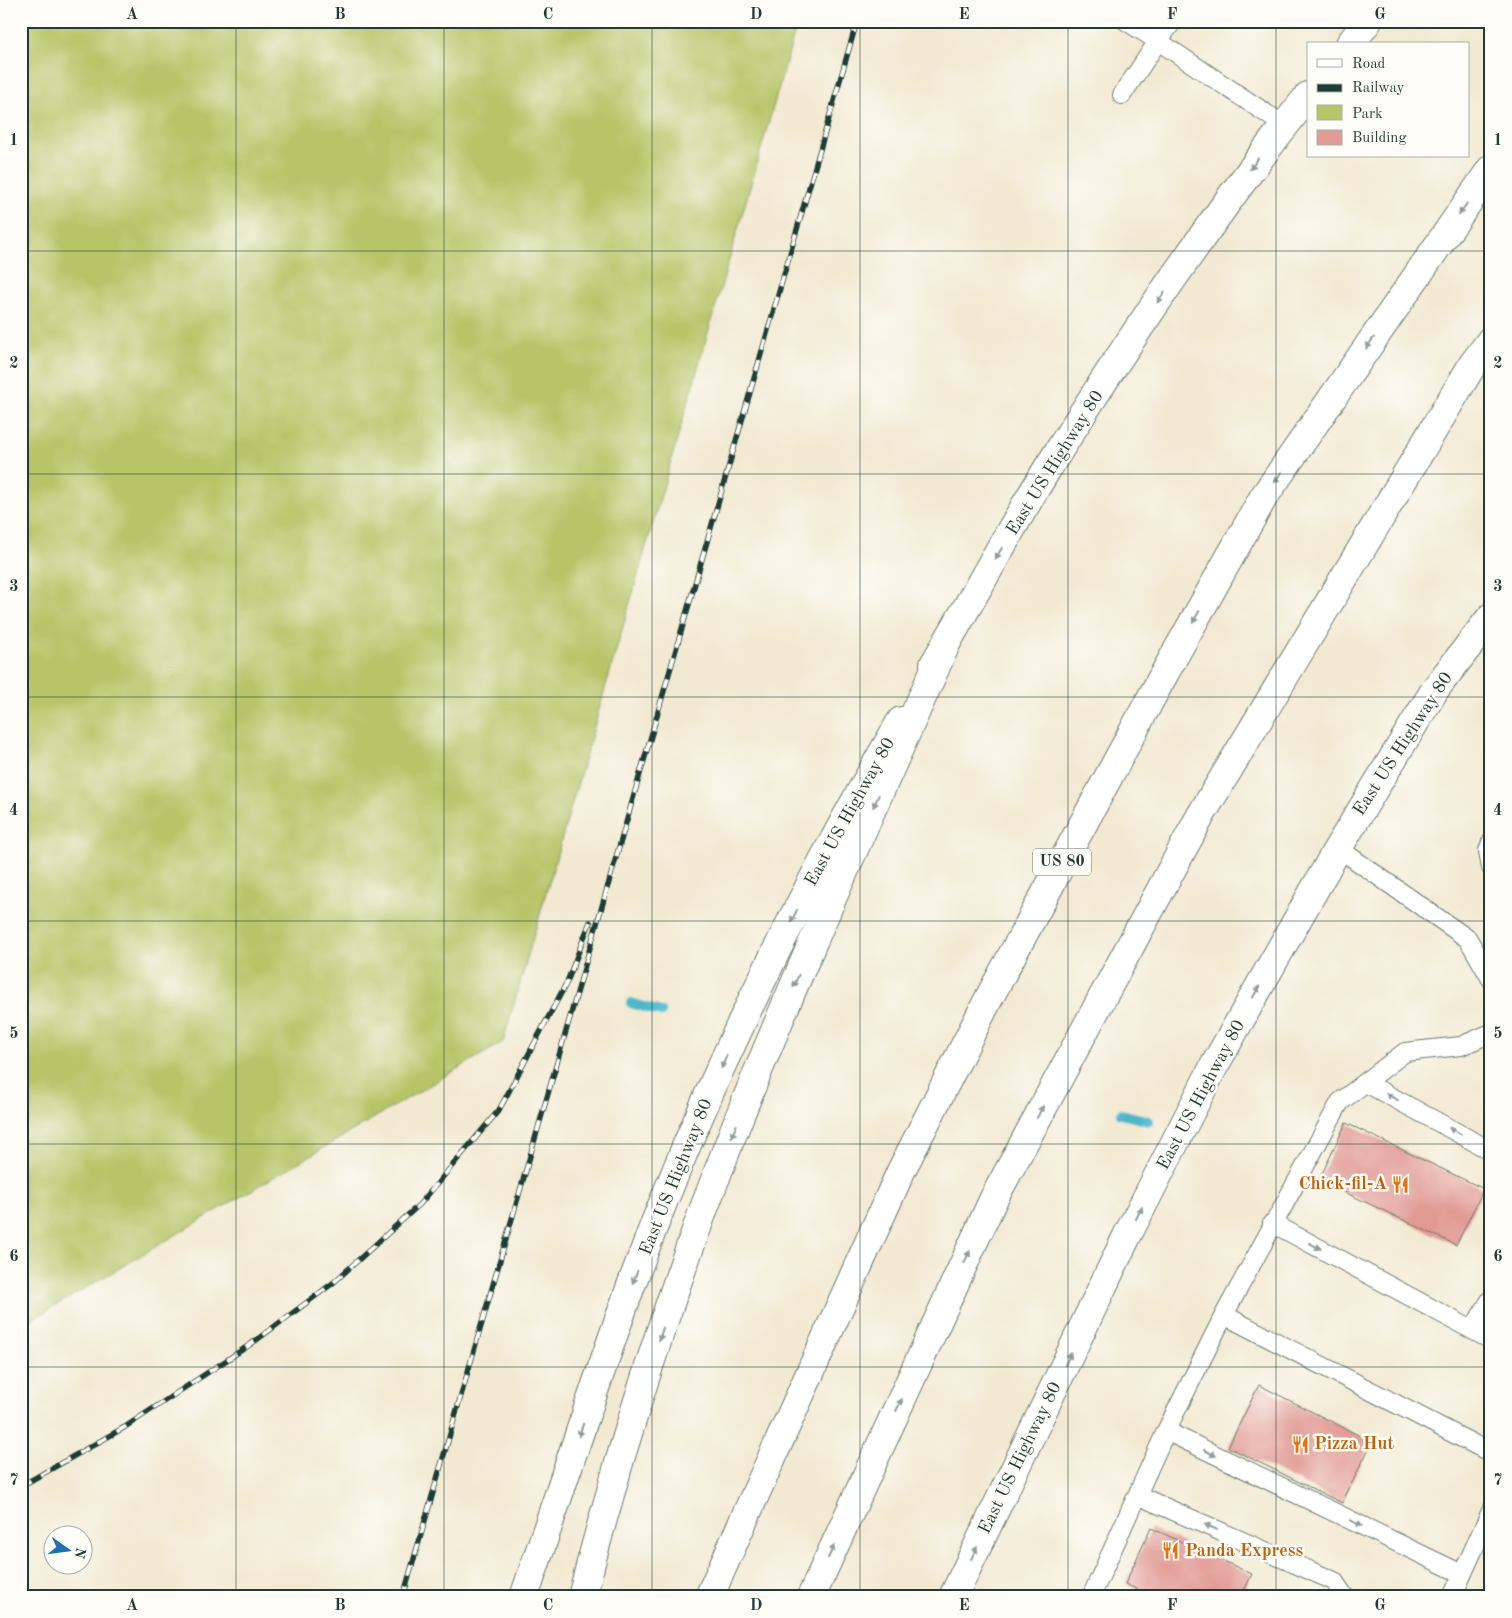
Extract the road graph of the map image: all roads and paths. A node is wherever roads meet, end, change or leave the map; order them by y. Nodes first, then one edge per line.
1 (1126, 21) edge
2 (1172, 21) edge
3 (1368, 21) edge
4 (1158, 41) junction
5 (1352, 42) edge
6 (1122, 94) dead end
7 (1307, 97) edge
8 (1285, 126) junction
9 (1491, 169) edge
10 (1491, 340) edge
11 (1491, 617) edge
12 (946, 644) junction
13 (1491, 842) edge
14 (1338, 848) junction
15 (1491, 868) edge
16 (1491, 979) edge
17 (1491, 1033) edge
18 (1366, 1083) junction
19 (1491, 1151) edge
20 (1272, 1223) junction
21 (1491, 1299) edge
22 (1224, 1316) junction
23 (1472, 1330) junction
24 (1491, 1340) edge
25 (1166, 1432) junction
26 (1491, 1454) edge
27 (1137, 1495) junction
28 (1491, 1511) edge
29 (1462, 1574) junction
30 (524, 1597) edge
31 (582, 1597) edge
32 (709, 1597) edge
33 (811, 1597) edge
34 (953, 1597) edge
35 (1091, 1597) edge
36 (1345, 1597) edge
37 (1452, 1597) edge

1 - 4 lane
2 - 4 lane
3 - 5 main road
4 - 6 lane
4 - 8 lane
7 - 8 main road, East US Highway 80
8 -> 12 main road, East US Highway 80
9 -> 32 main road, US 80
33 -> 10 main road
11 - 14 main road, East US Highway 80
12 -> 30 main road, East US Highway 80
12 -> 31 main road
13 - 15 lane
14 - 16 lane
34 -> 14 main road, East US Highway 80
17 - 18 lane
19 -> 18 lane
18 - 20 lane
20 - 22 lane
20 -> 23 lane
21 - 23 lane
22 - 25 lane
22 - 26 lane
23 - 24 lane
25 - 27 lane
25 -> 29 lane
27 - 35 lane
36 -> 27 lane
28 - 29 lane
29 - 37 lane

